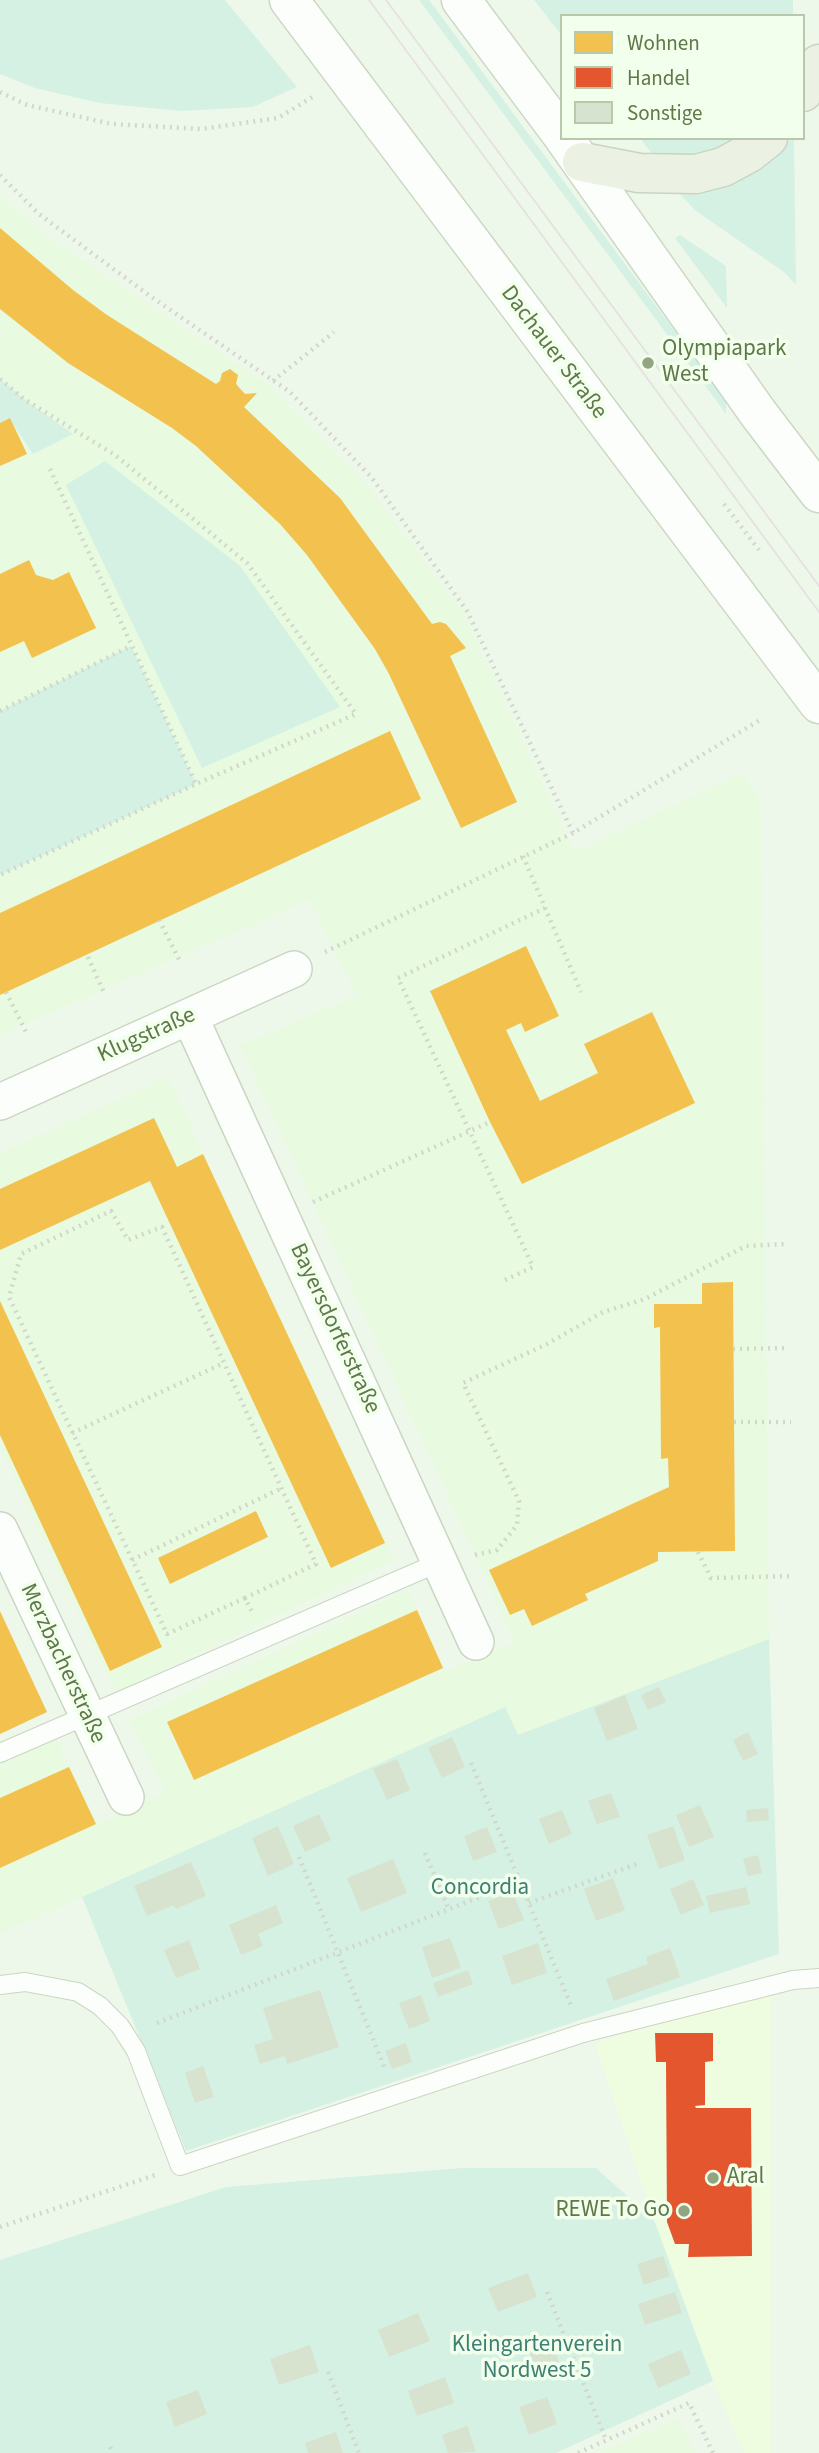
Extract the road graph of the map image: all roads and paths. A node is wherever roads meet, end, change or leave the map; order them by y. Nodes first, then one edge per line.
1 (289, 0) edge
2 (461, 0) edge
3 (819, 64) edge
4 (805, 88) edge
5 (0, 92) edge
6 (314, 96) dead end
7 (560, 133) edge
8 (765, 140) edge
9 (569, 145) edge
10 (0, 175) edge
11 (334, 332) dead end
12 (0, 379) edge
13 (273, 381) junction
14 (50, 469) dead end
15 (819, 493) edge
16 (724, 504) dead end
17 (760, 550) dead end
18 (131, 646) junction
19 (819, 704) edge
20 (0, 711) edge
21 (761, 720) dead end
22 (196, 784) junction
23 (573, 833) junction
24 (523, 856) junction
25 (0, 875) edge
26 (545, 908) junction
27 (159, 920) dead end
28 (88, 957) dead end
29 (180, 961) dead end
30 (294, 969) joint
31 (6, 992) dead end
32 (581, 992) dead end
33 (105, 995) dead end
34 (190, 1017) junction
35 (26, 1031) dead end
36 (0, 1102) edge
37 (490, 1122) dead end
38 (469, 1133) junction
39 (282, 1216) junction
40 (787, 1244) dead end
41 (505, 1280) dead end
42 (789, 1348) dead end
43 (733, 1349) dead end
44 (224, 1363) junction
45 (734, 1422) dead end
46 (791, 1422) dead end
47 (72, 1433) junction
48 (282, 1488) junction
49 (0, 1530) edge
50 (698, 1552) dead end
51 (132, 1560) junction
52 (440, 1562) junction
53 (792, 1576) dead end
54 (245, 1598) junction
55 (264, 1637) junction
56 (476, 1642) dead end
57 (86, 1716) junction
58 (0, 1753) edge
59 (471, 1763) dead end
60 (126, 1797) dead end
61 (425, 1853) dead end
62 (299, 1857) dead end
63 (636, 1864) dead end
64 (521, 1881) junction
65 (529, 1903) junction
66 (449, 1910) junction
67 (338, 1953) junction
68 (819, 1978) edge
69 (0, 1985) edge
70 (157, 2023) dead end
71 (583, 2033) junction
72 (396, 2096) junction
73 (180, 2166) junction
74 (0, 2227) edge
75 (547, 2292) dead end
76 (328, 2372) dead end
77 (606, 2440) junction
78 (110, 2447) dead end
79 (113, 2453) edge
80 (359, 2453) edge
81 (578, 2453) edge
82 (713, 2453) edge

1 - 19 main road, Dachauer Straße
2 - 7 main road
3 - 4 highway
5 - 6 path
8 - 9 highway
9 - 15 main road
10 - 13 path
11 - 13 path
12 - 22 path
13 - 23 path
14 - 18 path
16 - 17 path
18 - 20 path
18 - 22 path
21 - 23 path
22 - 25 path
23 - 24 path
24 - 26 path
24 - 30 path
26 - 32 path
26 - 38 path
27 - 29 path
28 - 33 path
30 - 34 street, Klugstraße
31 - 35 path
34 - 36 street, Klugstraße
34 - 39 street, Bayersdorferstraße
37 - 38 path
38 - 39 path
38 - 41 path
39 - 52 street, Bayersdorferstraße
40 - 52 path
42 - 43 path
44 - 47 path
44 - 47 path
44 - 48 path
45 - 46 path
47 - 51 path
48 - 51 path
48 - 54 path
49 - 57 street, Merzbacherstraße
50 - 53 path
51 - 54 path
52 - 55 lane
52 - 56 street, Bayersdorferstraße
54 - 55 path
55 - 57 lane
57 - 58 lane
57 - 60 street, Merzbacherstraße
59 - 64 path
61 - 66 path
62 - 67 path
63 - 65 path
64 - 65 path
64 - 66 path
65 - 71 path
66 - 67 path
67 - 70 path
67 - 72 path
68 - 71 lane
69 - 73 lane
71 - 72 lane
72 - 73 lane
73 - 74 path
75 - 77 path
76 - 80 path
77 - 81 path
77 - 82 path
78 - 79 path

